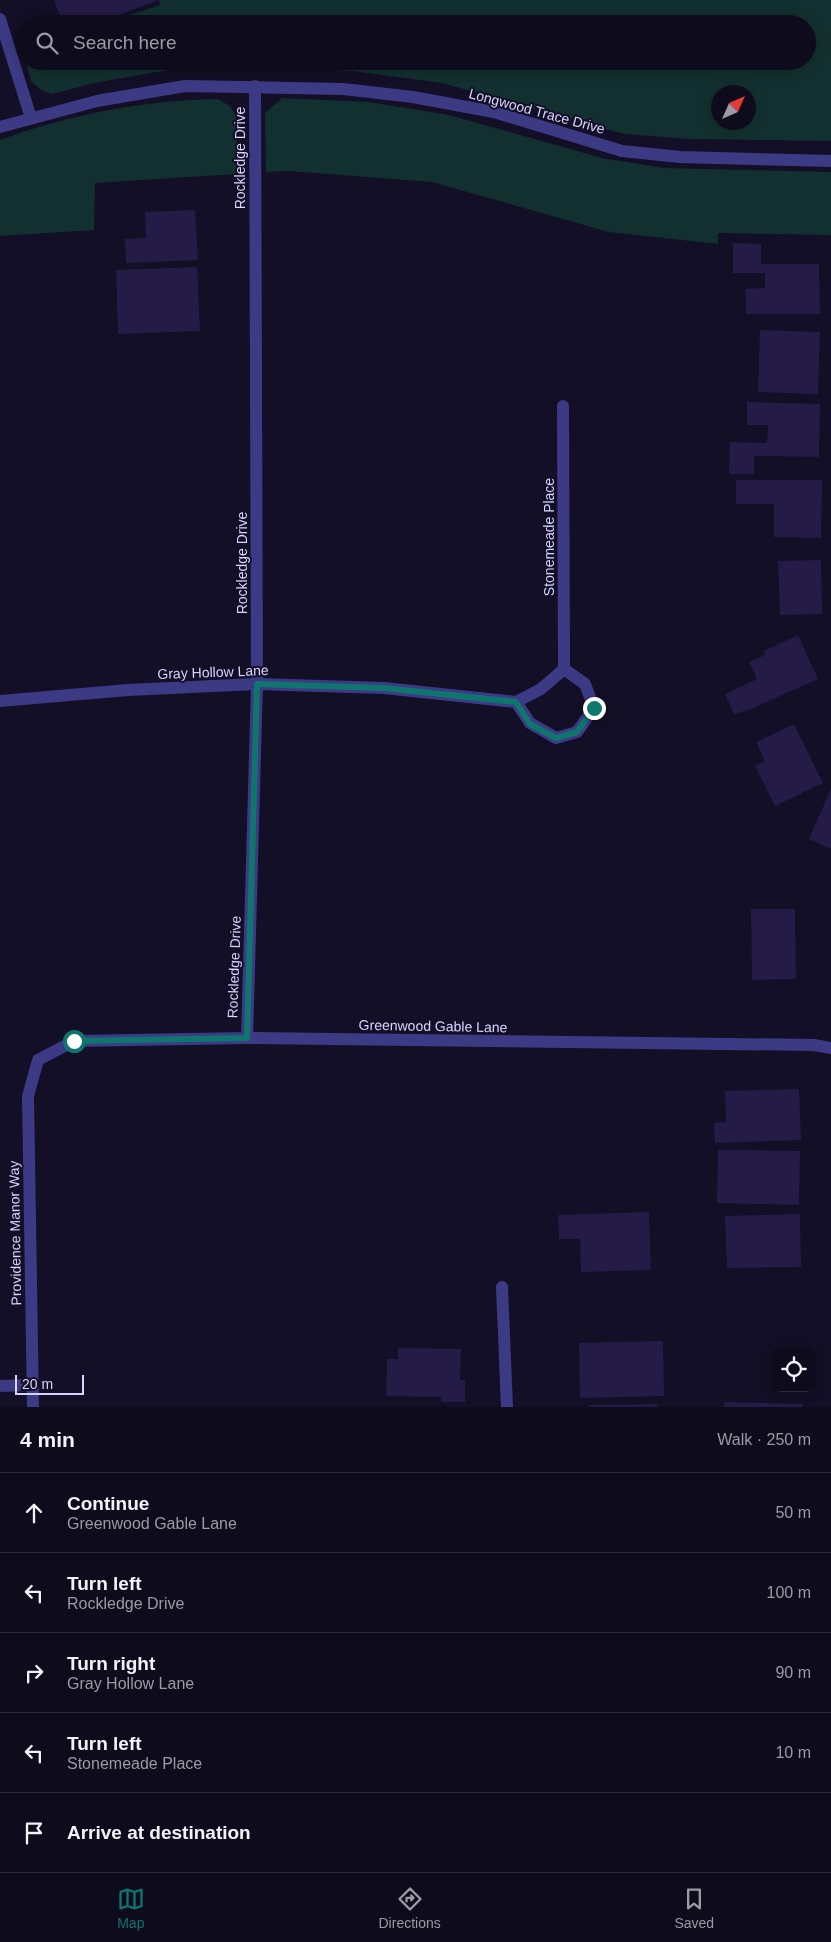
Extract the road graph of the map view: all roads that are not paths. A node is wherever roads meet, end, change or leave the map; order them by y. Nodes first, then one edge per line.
1 (0, 19) edge
2 (15, 67) edge
3 (16, 70) edge
4 (254, 86) junction
5 (31, 118) junction
6 (0, 127) edge
7 (831, 161) edge
8 (563, 406) dead end
9 (564, 669) junction
10 (257, 684) junction
11 (0, 701) edge
12 (516, 702) junction
13 (247, 1038) junction
14 (831, 1048) edge
15 (38, 1060) joint
16 (502, 1287) dead end
17 (32, 1385) junction
18 (0, 1386) edge
19 (33, 1407) edge
20 (507, 1407) edge

1 - 2 street
3 - 5 street
4 - 5 street, Longwood Trace Drive
4 - 7 street, Longwood Trace Drive
4 - 10 street, Rockledge Drive
5 - 6 street, Longwood Trace Drive
8 - 9 street, Stonemeade Place
9 - 12 street
9 - 12 street
10 - 11 street, Gray Hollow Lane
10 - 12 street, Gray Hollow Lane
10 - 13 street, Rockledge Drive
13 - 14 street, Greenwood Gable Lane
13 - 15 street, Greenwood Gable Lane
15 - 17 street, Providence Manor Way
16 - 20 street
17 - 18 street
17 - 19 street, Providence Manor Way

